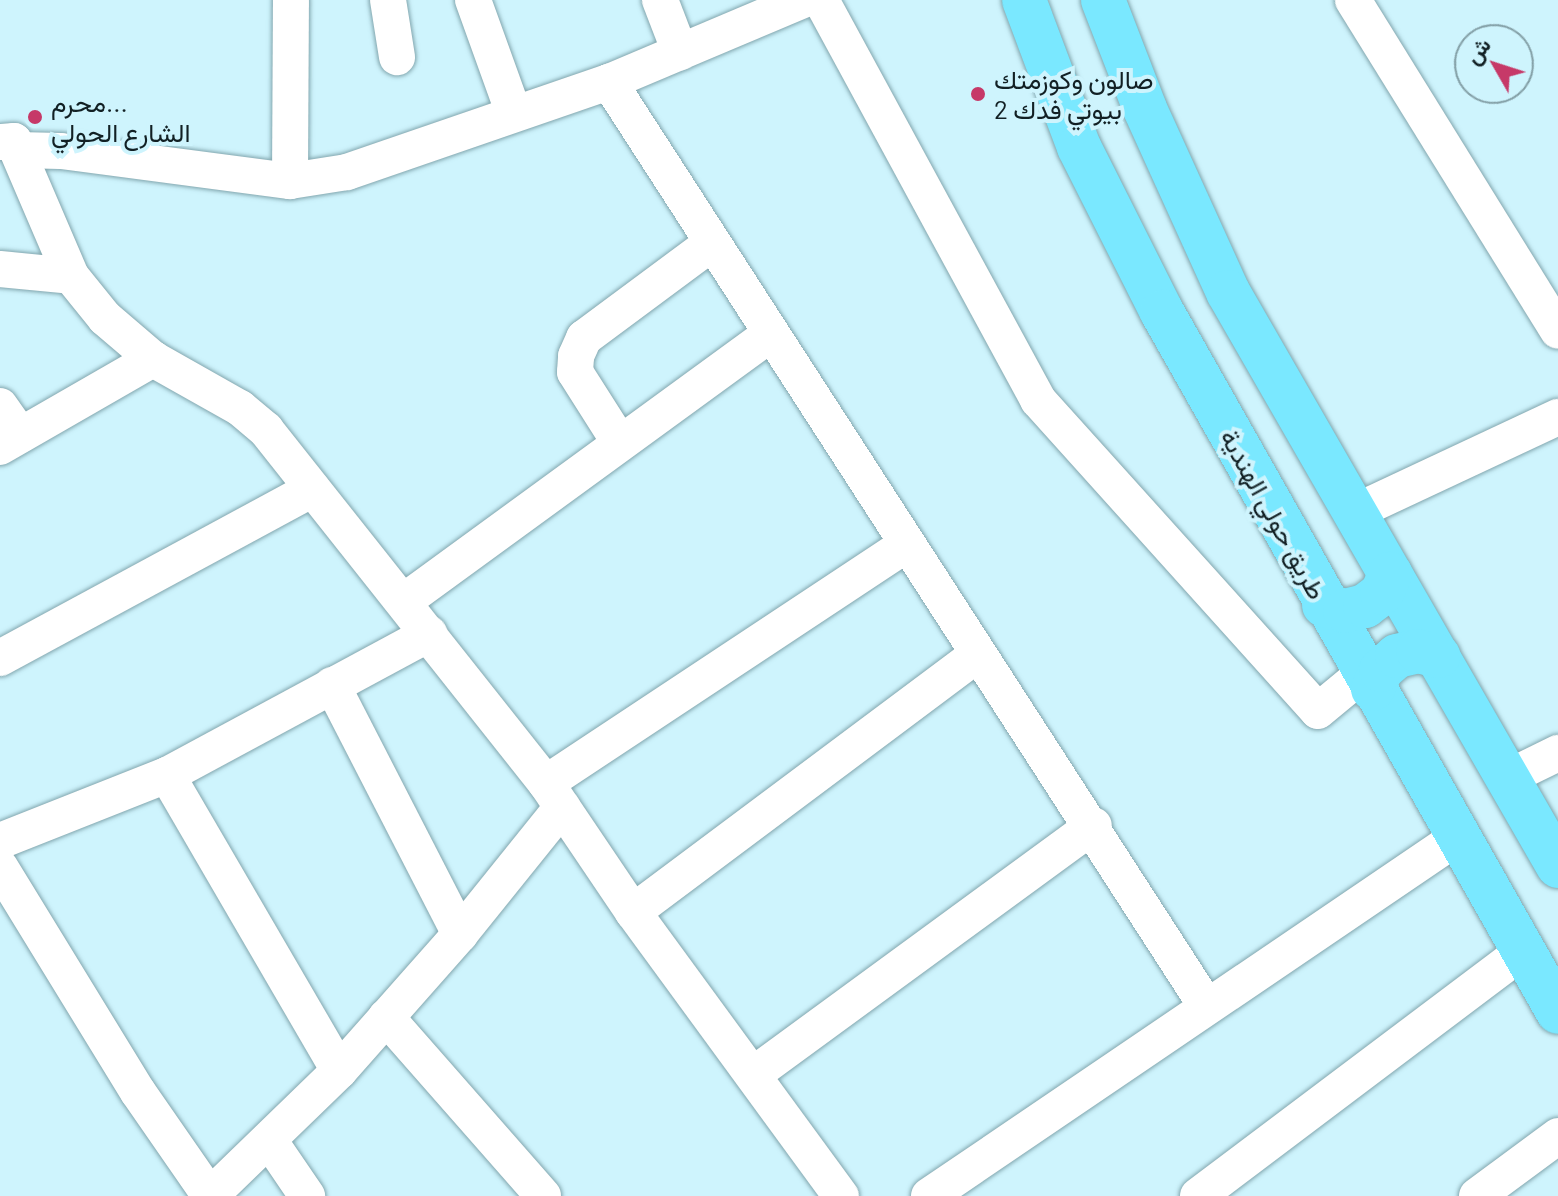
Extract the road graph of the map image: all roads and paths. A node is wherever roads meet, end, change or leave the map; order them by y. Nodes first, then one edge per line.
1 (291, 0) edge
2 (388, 0) edge
3 (473, 0) edge
4 (660, 0) edge
5 (803, 0) edge
6 (821, 0) edge
7 (1024, 0) edge
8 (1103, 0) edge
9 (1353, 0) edge
10 (680, 52) junction
11 (397, 57) dead end
12 (609, 82) junction
13 (514, 114) junction
14 (8, 146) edge
15 (290, 181) junction
16 (712, 243) junction
17 (0, 269) edge
18 (71, 276) junction
19 (1558, 331) edge
20 (771, 334) junction
21 (153, 359) junction
22 (0, 406) edge
23 (1558, 417) edge
24 (10, 441) edge
25 (620, 443) junction
26 (312, 489) junction
27 (1355, 512) junction
28 (904, 546) junction
29 (1390, 574) junction
30 (403, 602) junction
31 (1324, 605) junction
32 (429, 634) junction
33 (978, 654) junction
34 (1438, 656) junction
35 (0, 658) edge
36 (1368, 681) junction
37 (332, 685) junction
38 (1558, 753) edge
39 (167, 775) junction
40 (1507, 778) junction
41 (554, 795) junction
42 (1094, 825) junction
43 (1458, 837) junction
44 (0, 841) edge
45 (1558, 866) edge
46 (0, 867) edge
47 (633, 912) junction
48 (460, 934) junction
49 (1523, 951) junction
50 (1207, 1007) junction
51 (1558, 1012) edge
52 (386, 1017) junction
53 (339, 1071) junction
54 (754, 1074) junction
55 (1558, 1136) edge
56 (269, 1140) junction
57 (210, 1196) edge
58 (307, 1196) edge
59 (543, 1196) edge
60 (841, 1196) edge
61 (929, 1196) edge
62 (1198, 1196) edge
63 (1477, 1196) edge

1 - 15 street
2 - 11 street
3 - 13 street
4 - 10 street
5 - 10 street
6 - 36 street
7 - 31 highway, طريق حولي الهندية
8 - 27 highway
9 - 19 street
10 - 12 street
12 - 13 street
12 - 16 street
13 - 15 street
14 - 15 street
14 - 18 street
16 - 20 street
16 - 25 street
17 - 18 street
18 - 21 street
20 - 25 street
20 - 28 street
21 - 24 street
21 - 26 street
22 - 24 street
23 - 27 street
25 - 30 street
26 - 30 street
26 - 35 street
27 - 29 highway
28 - 33 street
28 - 41 street
29 - 31 highway
29 - 34 highway
30 - 32 street
31 - 36 highway, طريق حولي الهندية
32 - 37 street
32 - 41 street
33 - 42 street
33 - 47 street
34 - 36 highway
34 - 40 highway
36 - 43 highway, طريق حولي الهندية
37 - 39 street
37 - 48 street
38 - 40 street
39 - 44 street
39 - 53 street
40 - 45 highway
41 - 47 street
41 - 48 street
42 - 50 street
42 - 54 street
43 - 49 highway, طريق حولي الهندية
43 - 50 street
46 - 57 street
47 - 54 street
48 - 52 street
49 - 51 highway, طريق حولي الهندية
49 - 62 street
50 - 61 street
52 - 53 street
52 - 59 street
53 - 56 street
54 - 60 street
55 - 63 street
56 - 57 street
56 - 58 street

